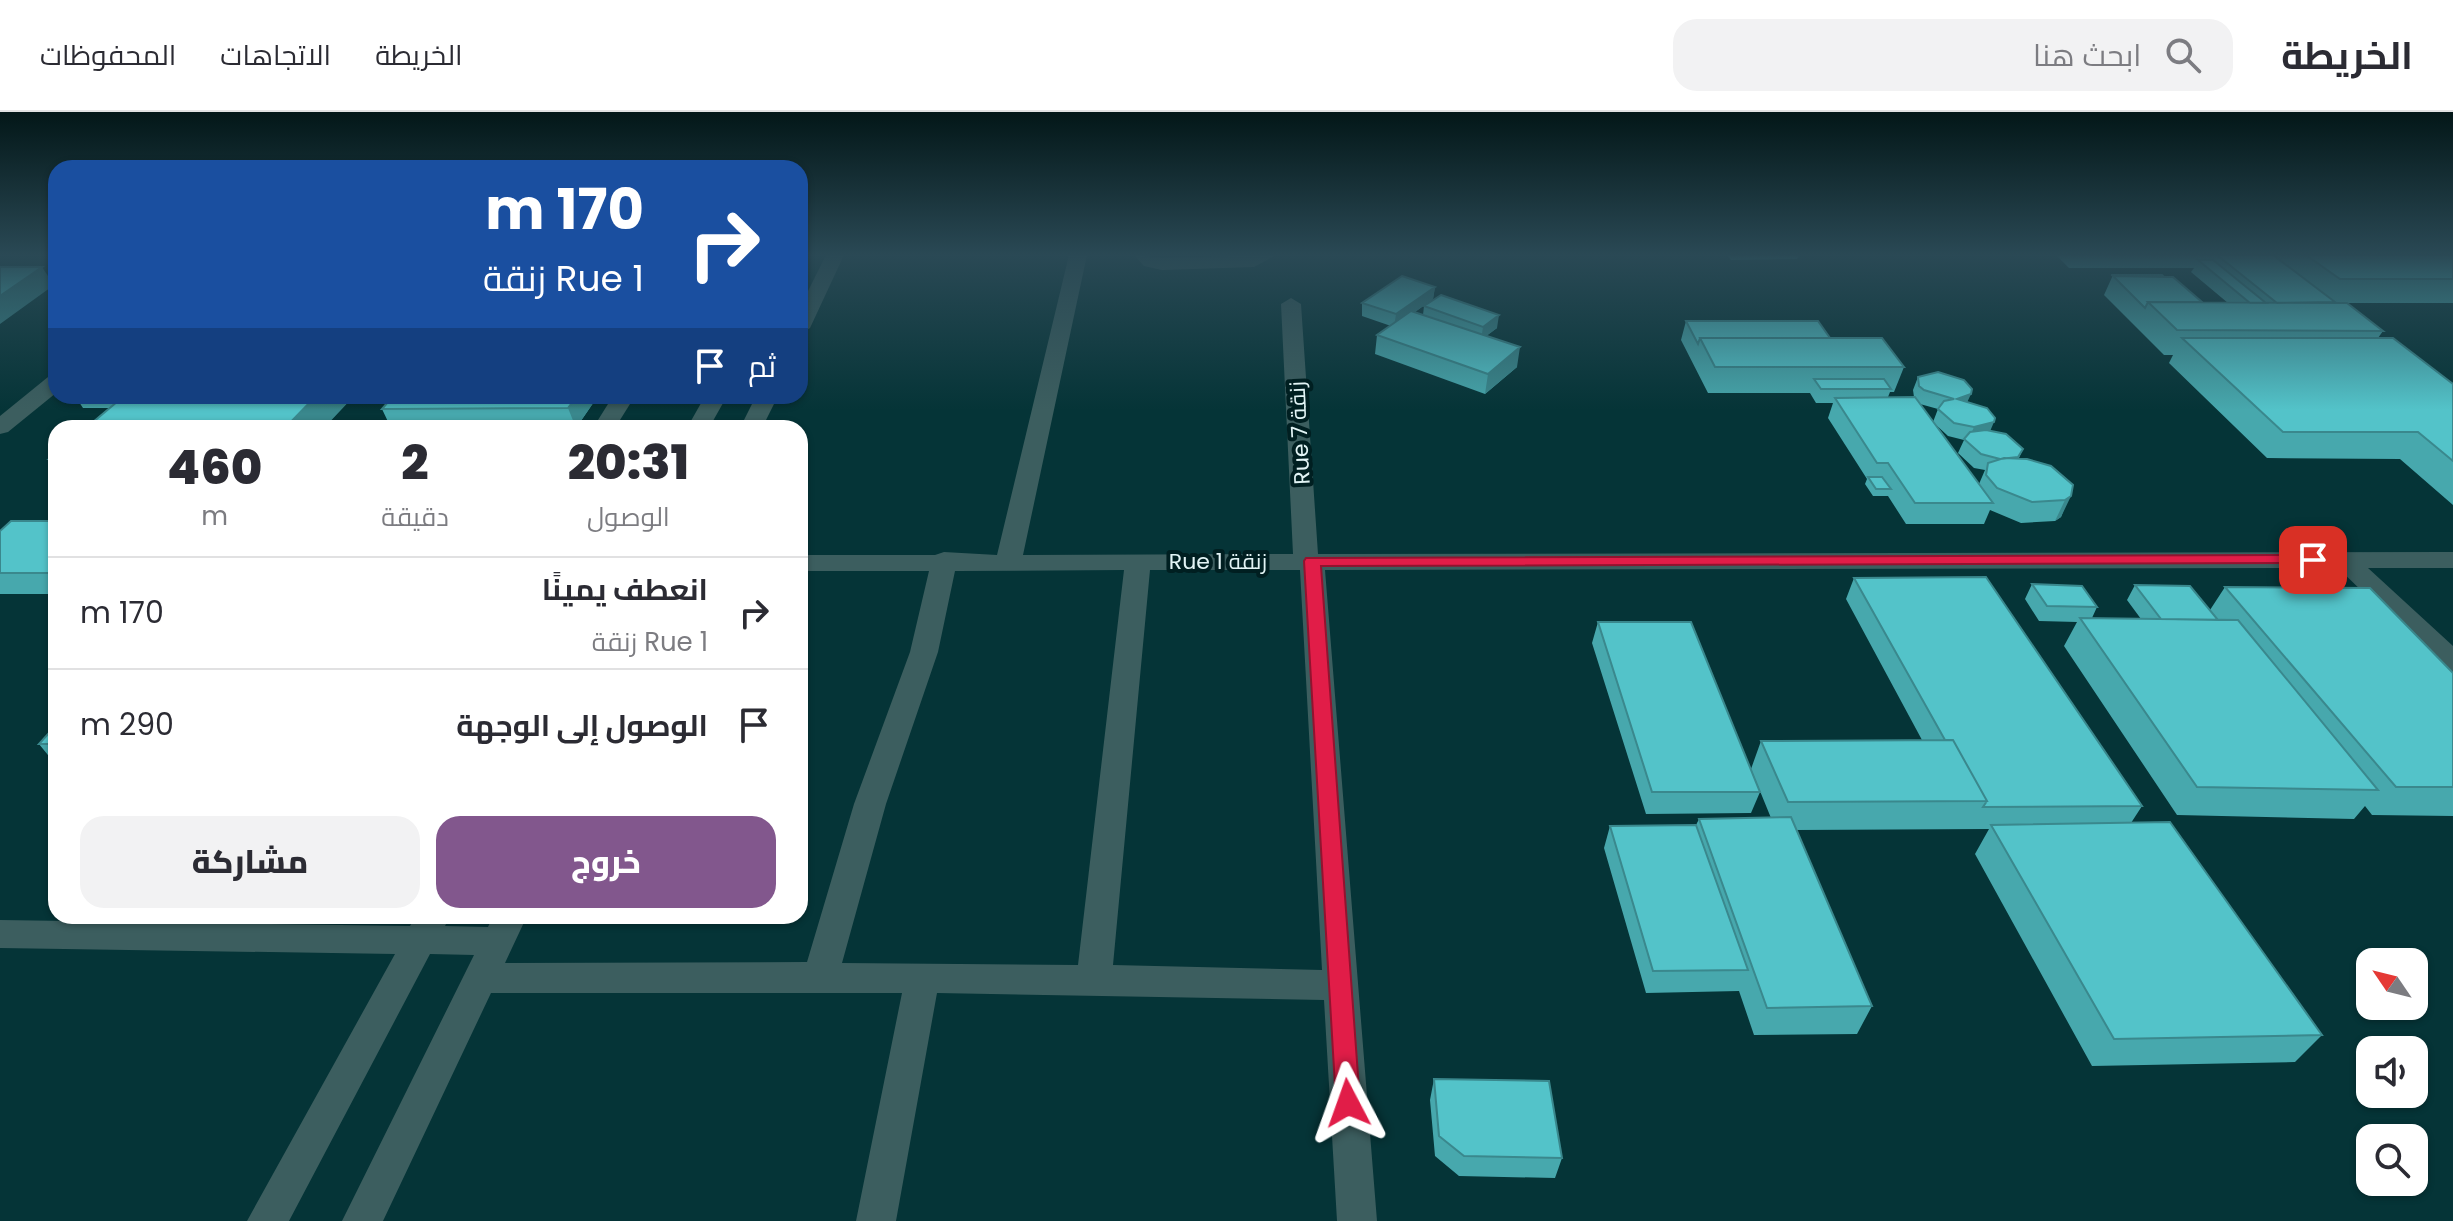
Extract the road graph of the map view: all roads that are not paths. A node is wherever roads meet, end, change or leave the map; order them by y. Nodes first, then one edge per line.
1 (1066, 307) edge
2 (1291, 307) edge
3 (48, 388) edge
4 (0, 427) edge
5 (944, 560) junction
6 (1009, 560) junction
7 (2344, 560) junction
8 (2453, 560) edge
9 (1138, 561) junction
10 (1309, 561) junction
11 (808, 563) edge
12 (2453, 662) edge
13 (427, 928) edge
14 (504, 928) edge
15 (0, 934) edge
16 (821, 976) junction
17 (480, 978) junction
18 (1094, 978) junction
19 (922, 979) junction
20 (1340, 985) junction
21 (267, 1221) edge
22 (362, 1221) edge
23 (876, 1221) edge
24 (1357, 1221) edge

1 - 6 street
2 - 10 street, Rue 7 زنقة
3 - 4 street
5 - 6 street, Rue 1 زنقة
5 - 11 street, Rue 1 زنقة
5 - 16 street
6 - 9 street, Rue 1 زنقة
7 - 8 street, Rue 1 زنقة
7 - 10 street, Rue 1 زنقة
7 - 12 street
9 - 10 street, Rue 1 زنقة
9 - 18 street
10 - 20 street, Rue 7 زنقة
13 - 14 street
13 - 15 street
13 - 21 street
14 - 17 street
16 - 17 street
16 - 19 street
17 - 22 street
18 - 19 street
18 - 20 street
19 - 23 street
20 - 24 street, Rue 7 زنقة

